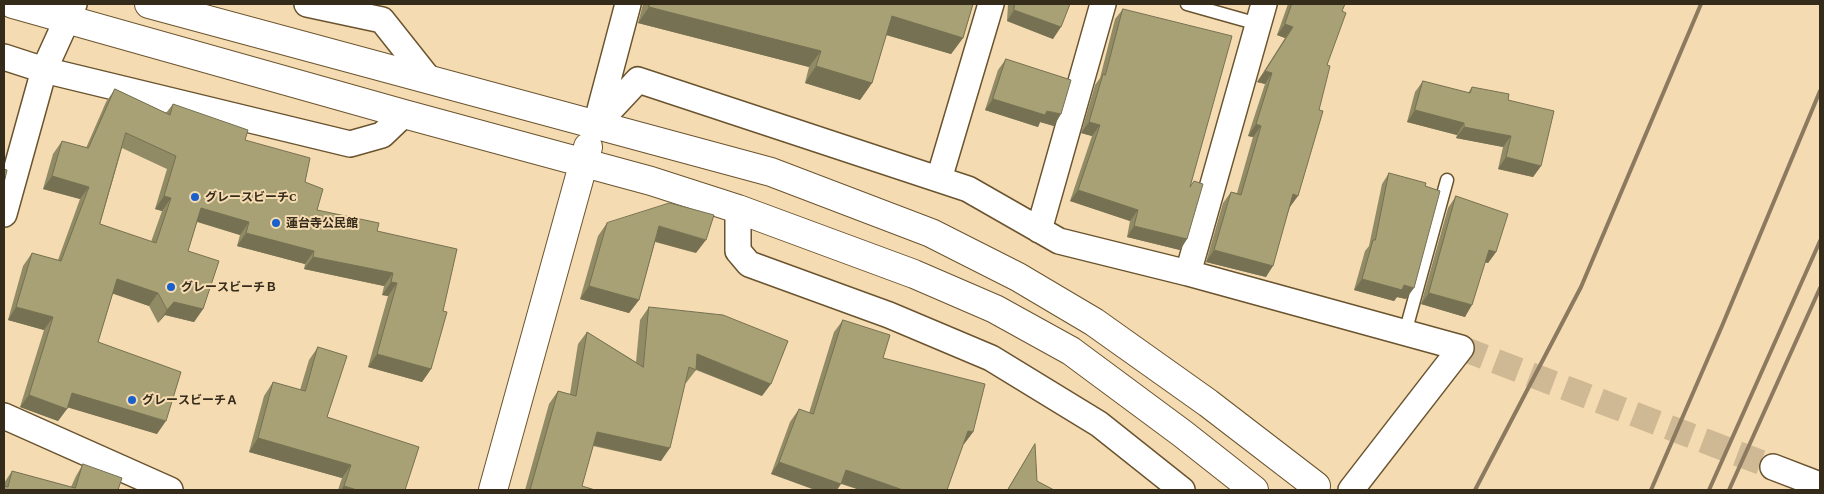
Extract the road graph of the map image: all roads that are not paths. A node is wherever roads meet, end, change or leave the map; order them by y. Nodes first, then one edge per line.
1 (13, 4) edge
2 (149, 4) edge
3 (308, 4) edge
4 (628, 4) edge
5 (991, 4) edge
6 (1103, 4) edge
7 (1187, 4) edge
8 (71, 11) edge
9 (1261, 14) edge
10 (4, 57) edge
11 (44, 70) junction
12 (428, 78) junction
13 (404, 114) junction
14 (596, 126) junction
15 (582, 164) junction
16 (939, 179) junction
17 (1447, 180) dead end
18 (738, 209) junction
19 (4, 214) edge
20 (1039, 230) junction
21 (1188, 274) junction
22 (1405, 333) junction
23 (4, 416) edge
24 (1773, 467) tunnel mouth
25 (1820, 484) edge
26 (1316, 486) dead end
27 (170, 490) edge
28 (493, 490) edge
29 (1182, 490) edge
30 (1254, 490) edge
31 (1351, 490) edge

1 - 8 street
2 - 12 street
3 - 12 street
4 - 14 street
5 - 16 street
6 - 20 street
7 - 9 lane
8 - 11 street
8 - 13 street
9 - 21 street
10 - 11 street
11 - 13 street
11 - 19 street
12 - 14 street
13 - 15 street
14 - 15 street
14 - 16 street
14 - 26 street
15 - 18 street
15 - 28 street
16 - 20 street
17 - 22 lane
18 - 29 street
18 - 30 street
20 - 21 street
21 - 22 street
22 - 31 street
23 - 27 street
24 - 25 street

